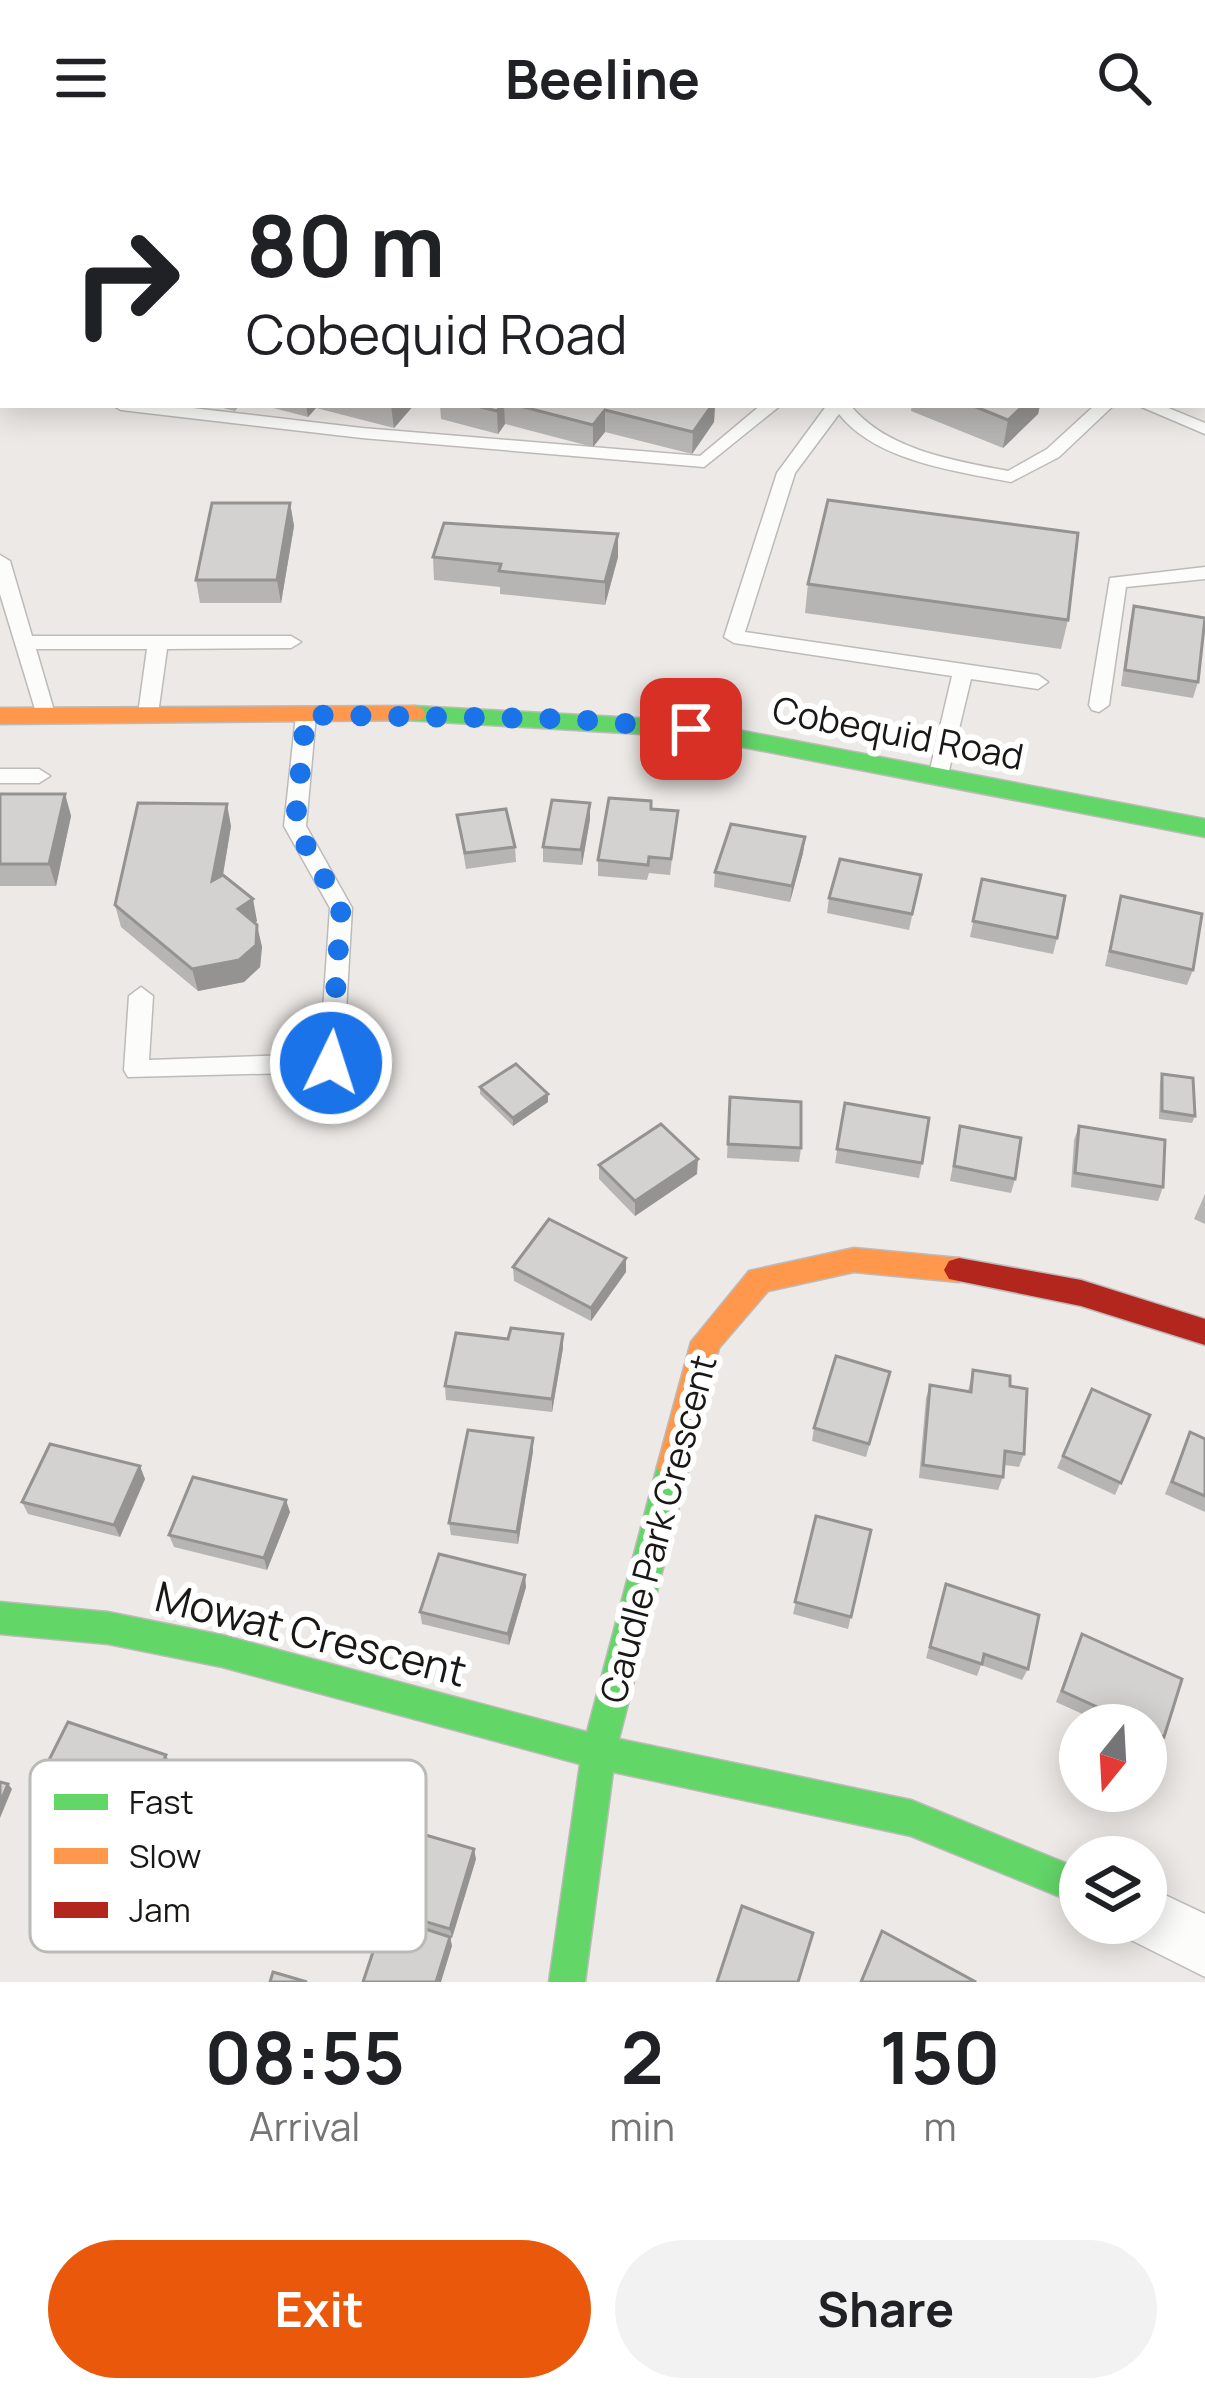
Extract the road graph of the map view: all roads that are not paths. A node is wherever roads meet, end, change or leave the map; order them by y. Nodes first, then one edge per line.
1 (147, 408) edge
2 (768, 408) edge
3 (836, 408) edge
4 (840, 408) edge
5 (1102, 408) edge
6 (1153, 408) edge
7 (1205, 429) edge
8 (0, 561) edge
9 (1205, 573) edge
10 (3, 585) edge
11 (291, 642) dead end
12 (25, 644) junction
13 (158, 644) junction
14 (963, 671) junction
15 (1038, 682) dead end
16 (1099, 705) dead end
17 (45, 714) junction
18 (148, 714) junction
19 (306, 715) junction
20 (0, 716) edge
21 (0, 776) edge
22 (39, 776) dead end
23 (939, 778) junction
24 (1205, 828) edge
25 (142, 996) dead end
26 (1205, 1333) edge
27 (0, 1618) edge
28 (598, 1752) junction
29 (1059, 1878) edge
30 (1167, 1927) edge
31 (1205, 1947) edge
32 (567, 1982) edge

1 - 2 lane
3 - 14 lane
4 - 5 lane
6 - 7 lane
8 - 10 lane
9 - 16 lane
10 - 12 lane
11 - 13 lane
12 - 13 lane
12 - 17 lane
13 - 18 lane
14 - 15 lane
14 - 23 lane
17 - 18 street, Cobequid Road
17 - 20 street, Cobequid Road
18 - 19 street, Cobequid Road
19 - 23 street, Cobequid Road
19 - 25 lane
21 - 22 lane
23 - 24 street, Cobequid Road
26 - 28 street, Caudle Park Crescent
27 - 28 street, Mowat Crescent
28 - 29 street, Caudle Park Crescent
28 - 32 street
30 - 31 street

